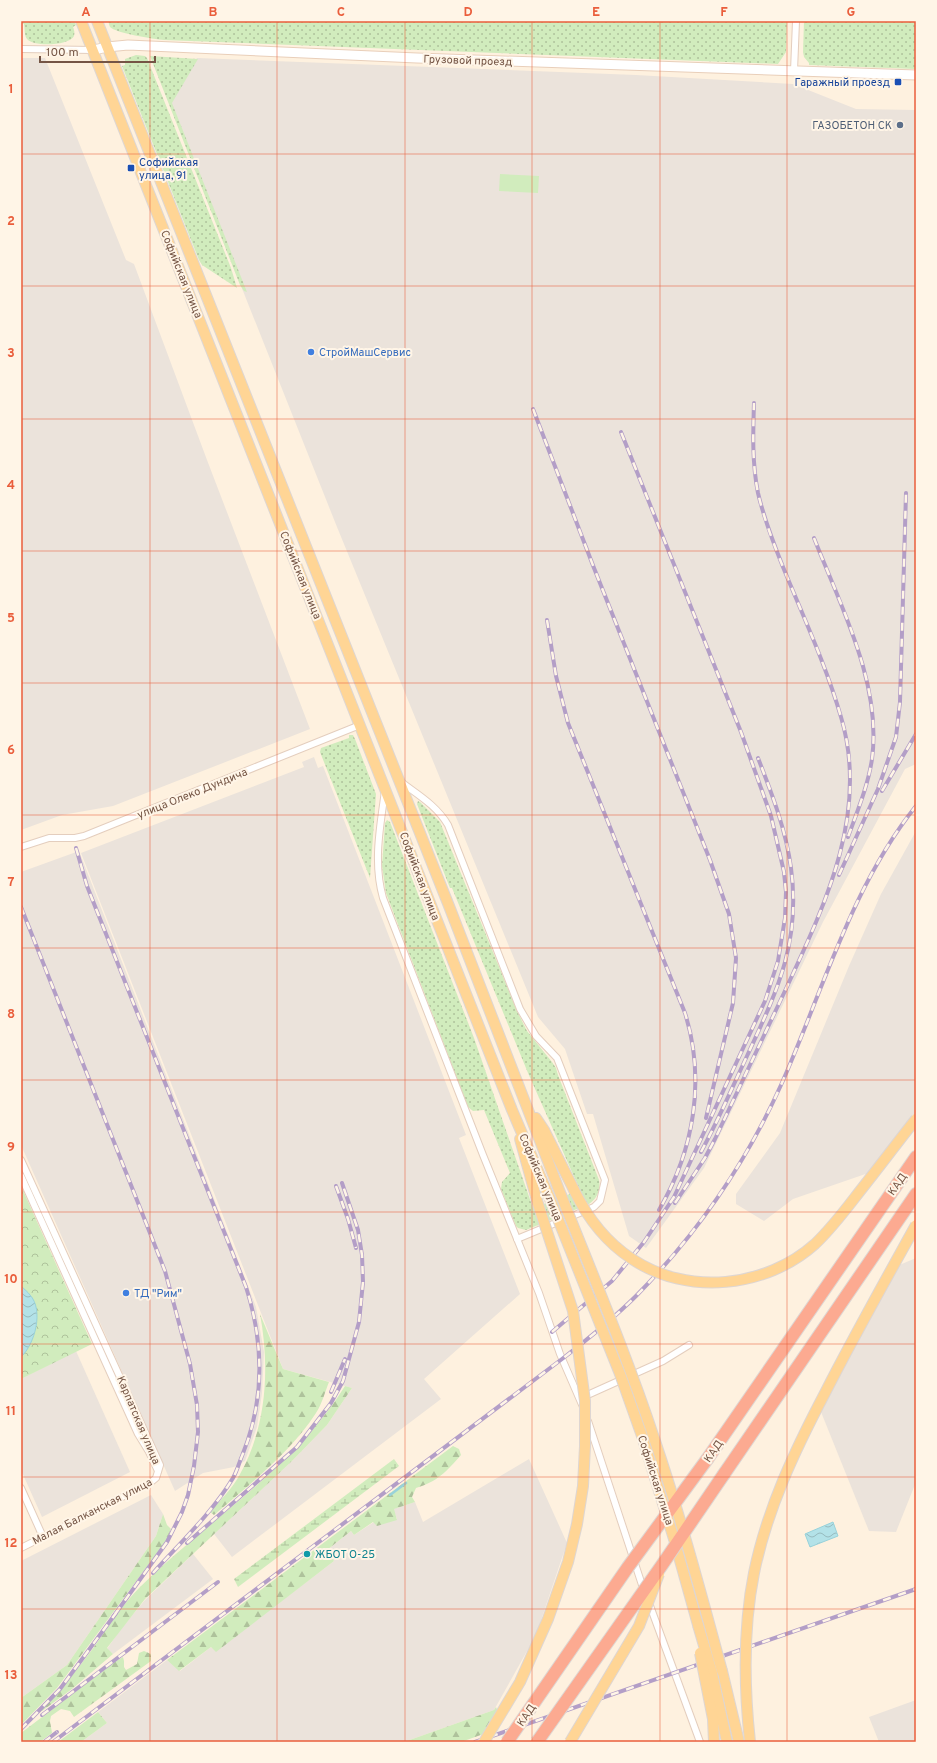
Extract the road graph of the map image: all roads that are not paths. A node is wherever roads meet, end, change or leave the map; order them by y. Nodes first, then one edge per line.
1 (82, 21) edge
2 (97, 21) edge
3 (796, 21) edge
4 (107, 47) junction
5 (21, 50) edge
6 (94, 50) junction
7 (794, 71) junction
8 (916, 75) edge
9 (360, 725) junction
10 (399, 781) junction
11 (385, 788) junction
12 (21, 847) edge
13 (527, 1105) junction
14 (512, 1110) junction
15 (916, 1119) edge
16 (916, 1157) edge
17 (21, 1160) edge
18 (21, 1176) edge
19 (916, 1194) edge
20 (916, 1225) edge
21 (517, 1239) junction
22 (689, 1345) dead end
23 (579, 1398) junction
24 (158, 1471) junction
25 (21, 1488) edge
26 (43, 1537) junction
27 (21, 1548) edge
28 (662, 1566) junction
29 (698, 1625) junction
30 (484, 1742) edge
31 (507, 1742) edge
32 (537, 1742) edge
33 (570, 1742) edge
34 (700, 1742) edge
35 (714, 1742) edge
36 (727, 1742) edge
37 (739, 1742) edge
38 (750, 1742) edge

1 - 6 main road, Софийская улица
2 - 4 main road, Софийская улица
3 - 7 street
4 - 6 street, Грузовой проезд
4 - 7 street, Грузовой проезд
4 - 10 main road, Софийская улица
5 - 6 street, Грузовой проезд
6 - 9 main road, Софийская улица
7 - 8 street, Грузовой проезд
9 - 11 main road, Софийская улица
9 - 12 street, улица Олеко Дундича
10 - 13 main road, Софийская улица
10 - 21 street
11 - 14 main road, Софийская улица
11 - 21 street
13 - 15 main road, bridge
13 - 37 main road, Софийская улица, bridge
14 - 29 main road, Софийская улица, bridge
14 - 30 main road, bridge
16 - 31 highway, КАД, bridge
17 - 24 street, Карпатская улица
18 - 24 street, Карпатская улица
19 - 28 highway, КАД, bridge
20 - 38 main road, bridge
21 - 23 street
22 - 23 street
23 - 34 street
24 - 26 street, Малая Балканская улица
25 - 26 street
26 - 27 street, Малая Балканская улица
28 - 32 highway, КАД, bridge
28 - 33 main road, bridge
29 - 35 main road, bridge
29 - 36 main road, Софийская улица, bridge

